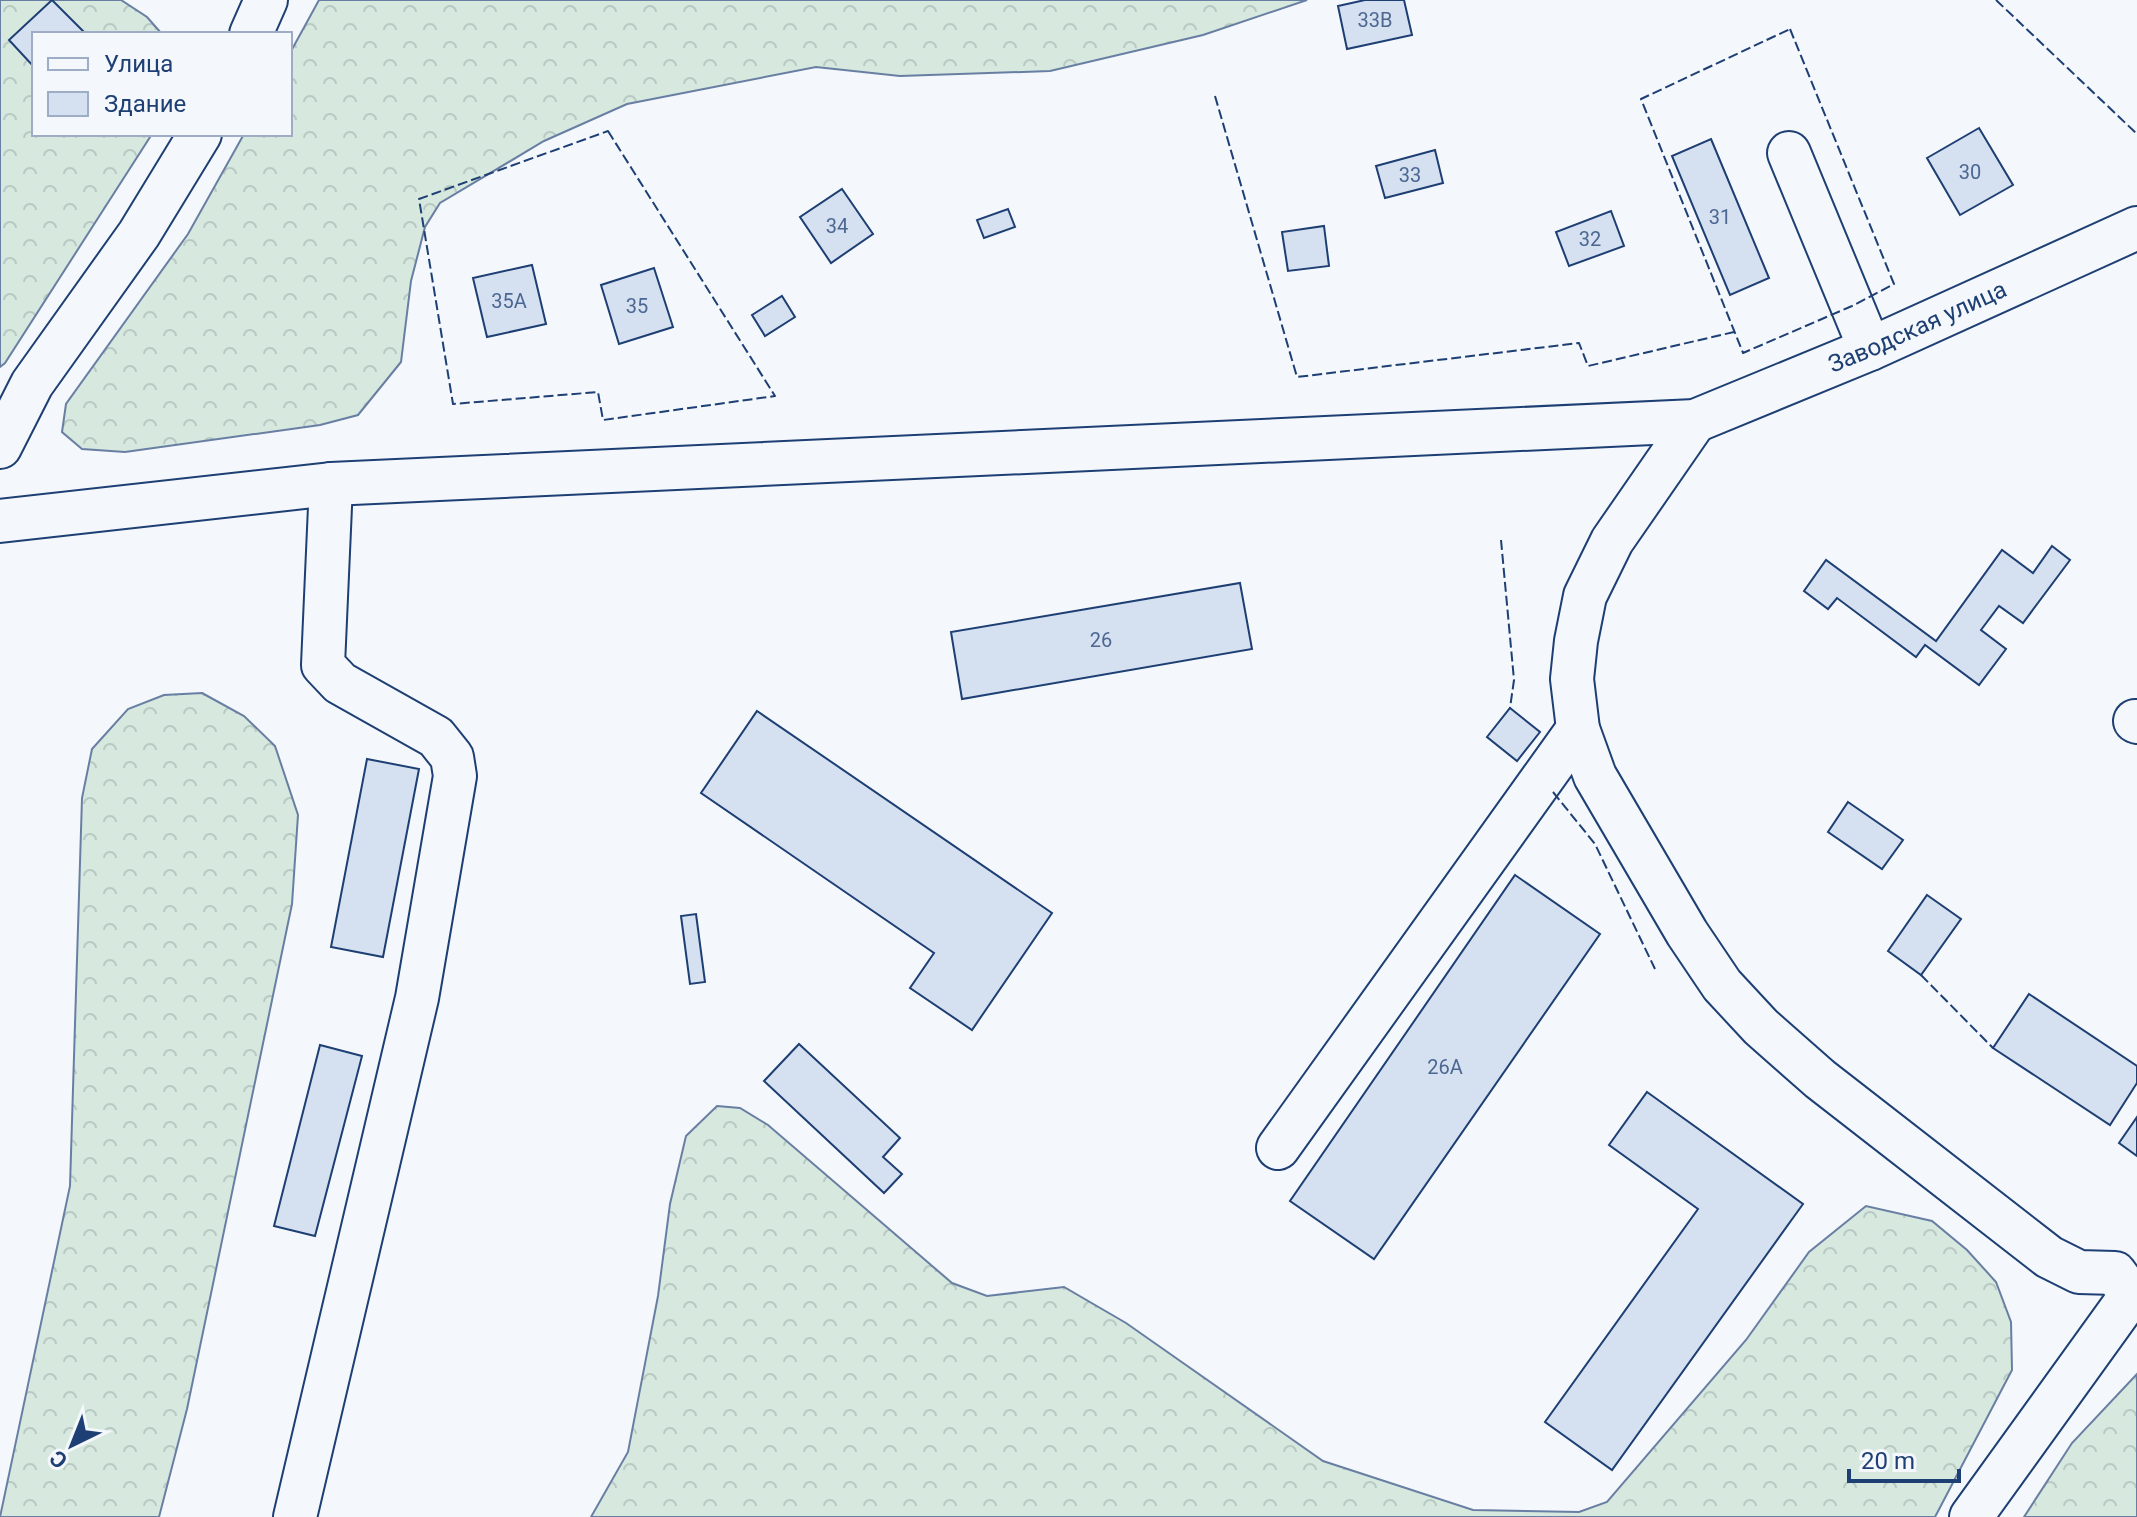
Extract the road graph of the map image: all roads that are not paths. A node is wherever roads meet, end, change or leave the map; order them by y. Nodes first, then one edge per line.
1 (266, 0) edge
2 (252, 32) edge
3 (199, 136) edge
4 (1789, 153) dead end
5 (2137, 228) edge
6 (1870, 349) junction
7 (1695, 421) junction
8 (0, 447) edge
9 (331, 484) junction
10 (0, 521) edge
11 (1578, 729) junction
12 (1278, 1148) dead end
13 (2134, 1292) edge
14 (295, 1517) edge
15 (1971, 1517) edge

1 - 2 street
3 - 8 street
4 - 6 street
5 - 6 street, Заводская улица
6 - 7 street, Заводская улица
7 - 9 street
7 - 11 street
9 - 10 street
9 - 14 street
11 - 12 street
11 - 13 street
13 - 15 street

